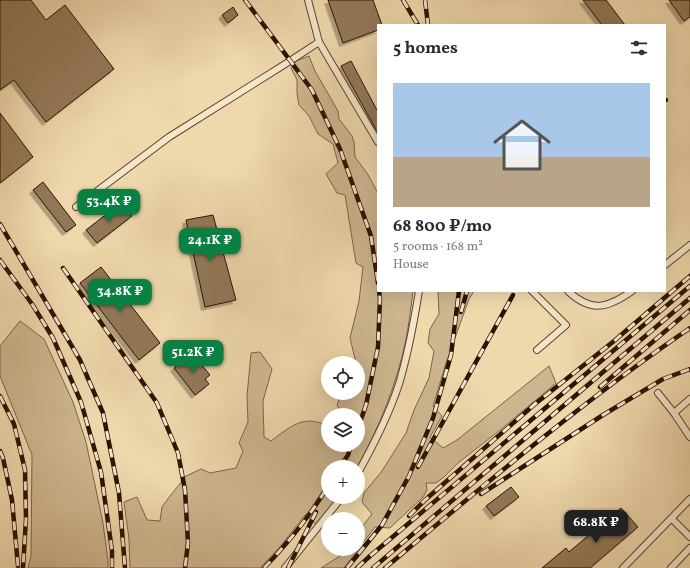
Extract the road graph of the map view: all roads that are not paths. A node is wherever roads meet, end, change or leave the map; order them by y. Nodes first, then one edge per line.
1 (308, 0) edge
2 (319, 42) junction
3 (377, 140) edge
4 (76, 207) dead end
5 (690, 245) edge
6 (666, 264) edge
7 (419, 292) edge
8 (533, 292) edge
9 (569, 292) edge
10 (630, 292) edge
11 (537, 350) dead end
12 (658, 393) dead end
13 (690, 398) edge
14 (674, 413) junction
15 (690, 437) edge
16 (365, 460) edge
17 (690, 500) edge
18 (336, 504) edge
19 (672, 519) junction
20 (690, 537) edge
21 (690, 548) edge
22 (285, 568) edge
23 (623, 568) edge
24 (671, 568) edge

1 - 2 lane
2 - 3 lane
2 - 4 lane
5 - 6 lane
7 - 16 lane
8 - 11 lane
9 - 10 lane
12 - 14 lane
13 - 14 lane
14 - 15 lane
17 - 19 lane
18 - 22 lane
19 - 20 lane
19 - 23 lane
21 - 24 lane

